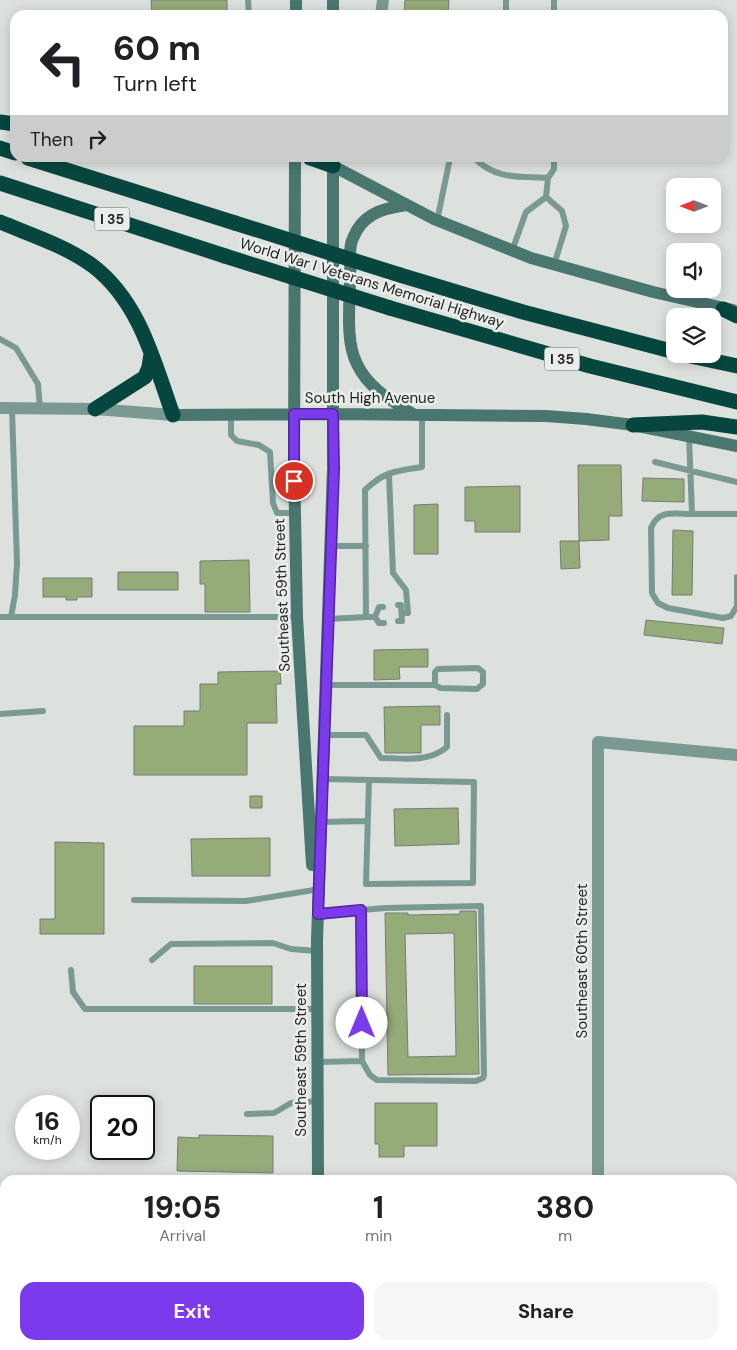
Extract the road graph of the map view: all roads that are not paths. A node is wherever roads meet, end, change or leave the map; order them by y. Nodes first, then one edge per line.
1 (41, 162) edge
2 (295, 162) edge
3 (333, 162) edge
4 (449, 162) edge
5 (478, 162) edge
6 (554, 162) edge
7 (548, 178) junction
8 (0, 183) edge
9 (546, 197) junction
10 (406, 205) junction
11 (437, 221) junction
12 (0, 222) edge
13 (512, 251) junction
14 (554, 265) junction
15 (732, 312) edge
16 (0, 339) edge
17 (666, 350) edge
18 (151, 352) junction
19 (721, 363) edge
20 (737, 366) edge
21 (737, 402) edge
22 (6, 408) edge
23 (40, 408) junction
24 (95, 409) junction
25 (294, 414) junction
26 (333, 414) junction
27 (418, 414) junction
28 (173, 415) junction
29 (231, 415) junction
30 (633, 425) junction
31 (737, 427) edge
32 (689, 436) junction
33 (737, 446) edge
34 (655, 462) dead end
35 (690, 470) junction
36 (389, 474) junction
37 (737, 482) edge
38 (295, 513) junction
39 (692, 514) junction
40 (737, 514) edge
41 (367, 545) junction
42 (331, 546) junction
43 (385, 556) dead end
44 (393, 556) junction
45 (737, 577) edge
46 (398, 605) dead end
47 (383, 607) dead end
48 (402, 613) junction
49 (0, 616) edge
50 (11, 616) junction
51 (297, 617) junction
52 (375, 617) junction
53 (328, 618) junction
54 (366, 618) junction
55 (398, 621) dead end
56 (384, 623) dead end
57 (326, 685) junction
58 (434, 685) junction
59 (43, 711) dead end
60 (0, 714) edge
61 (447, 715) dead end
62 (324, 735) junction
63 (737, 754) edge
64 (322, 779) junction
65 (369, 780) junction
66 (367, 821) junction
67 (321, 822) junction
68 (314, 890) junction
69 (134, 900) dead end
70 (361, 910) junction
71 (318, 914) junction
72 (317, 946) junction
73 (152, 960) dead end
74 (71, 970) dead end
75 (317, 1009) junction
76 (362, 1061) junction
77 (318, 1062) junction
78 (318, 1101) junction
79 (247, 1114) dead end
80 (318, 1175) edge
81 (598, 1175) edge

1 - 17 highway, World War I Veterans Memorial Highway / I 35, bridge
2 - 25 main road, Southeast 59th Street
3 - 10 main road
3 - 26 main road, Southeast 59th Street
4 - 11 lane
5 - 7 lane
6 - 7 lane
7 - 9 lane
8 - 21 highway, World War I Veterans Memorial Highway / I 35, bridge
9 - 13 lane
9 - 14 lane
10 - 11 main road
10 - 27 main road
11 - 13 main road
12 - 18 highway
13 - 14 main road
14 - 15 main road
16 - 23 lane
18 - 24 highway
18 - 28 highway
19 - 20 highway
22 - 23 street, South High Avenue
22 - 50 lane
23 - 24 street, South High Avenue
24 - 28 street, South High Avenue
25 - 26 main road, South High Avenue
25 - 29 main road, South High Avenue
25 - 38 main road, Southeast 59th Street
26 - 27 main road, South High Avenue
26 - 42 main road, Southeast 59th Street
27 - 30 main road, South High Avenue
27 - 36 lane
28 - 29 main road, South High Avenue
29 - 38 lane
30 - 31 highway
30 - 32 main road, South High Avenue
32 - 33 main road, South High Avenue
32 - 35 lane
34 - 35 lane
35 - 37 lane
35 - 39 lane
36 - 41 lane
36 - 44 lane
38 - 51 main road, Southeast 59th Street
39 - 40 lane
39 - 45 lane
41 - 42 lane
41 - 54 lane
42 - 53 main road, Southeast 59th Street
43 - 44 lane
44 - 48 lane
46 - 48 lane
47 - 52 lane
48 - 55 lane
49 - 50 lane
50 - 51 lane
51 - 68 main road, Southeast 59th Street
52 - 54 lane
52 - 56 lane
53 - 54 lane
53 - 57 main road, Southeast 59th Street
57 - 58 lane
57 - 62 main road, Southeast 59th Street
58 - 58 lane
59 - 60 lane
61 - 62 lane
62 - 64 main road, Southeast 59th Street
63 - 81 street, Southeast 60th Street
64 - 65 lane
64 - 67 main road, Southeast 59th Street
65 - 66 lane
65 - 66 lane
66 - 67 lane
67 - 71 main road, Southeast 59th Street
68 - 69 lane
68 - 72 main road, Southeast 59th Street
70 - 71 lane
70 - 76 lane
70 - 76 lane
71 - 72 main road, Southeast 59th Street
72 - 73 lane
72 - 75 main road, Southeast 59th Street
74 - 75 lane
75 - 77 main road, Southeast 59th Street
76 - 77 lane
77 - 78 main road, Southeast 59th Street
78 - 79 lane
78 - 80 main road, Southeast 59th Street

